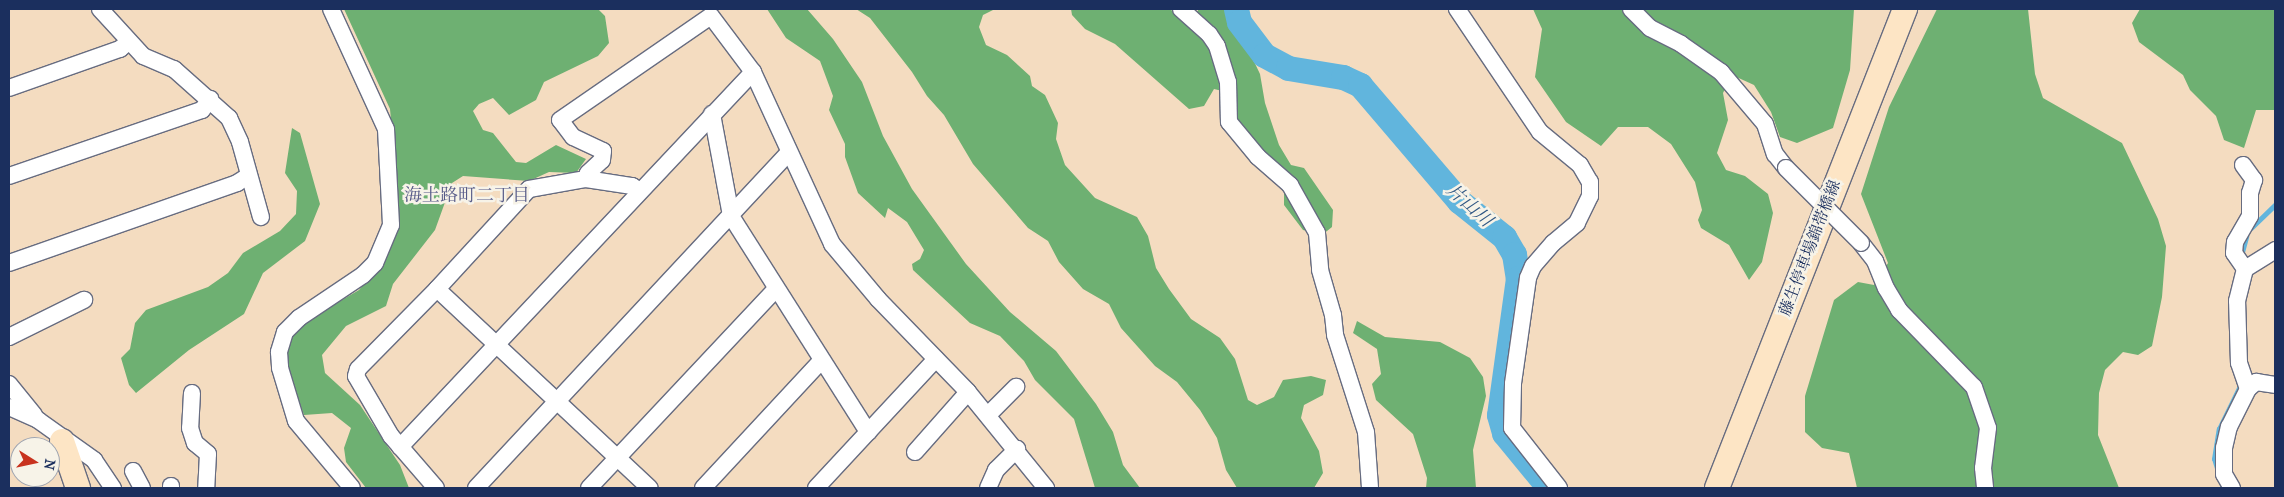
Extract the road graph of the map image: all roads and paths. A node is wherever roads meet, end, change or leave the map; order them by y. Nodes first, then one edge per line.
1 (100, 9) edge
2 (331, 9) edge
3 (1181, 9) edge
4 (1457, 9) edge
5 (1631, 9) edge
6 (1905, 9) edge
7 (128, 43) junction
8 (753, 72) junction
9 (9, 88) edge
10 (210, 99) junction
11 (712, 114) junction
12 (788, 153) junction
13 (2243, 164) dead end
14 (9, 176) edge
15 (248, 176) junction
16 (586, 179) junction
17 (640, 191) junction
18 (731, 216) junction
19 (262, 217) dead end
20 (2275, 250) edge
21 (9, 263) edge
22 (2245, 269) junction
23 (437, 289) junction
24 (776, 289) junction
25 (84, 300) dead end
26 (9, 337) edge
27 (497, 346) junction
28 (936, 359) junction
29 (821, 360) junction
30 (9, 384) edge
31 (2275, 385) edge
32 (1016, 387) dead end
33 (2248, 389) junction
34 (968, 392) junction
35 (192, 393) dead end
36 (558, 403) junction
37 (9, 407) edge
38 (988, 415) junction
39 (38, 420) junction
40 (868, 432) junction
41 (62, 441) junction
42 (400, 447) junction
43 (1017, 449) junction
44 (915, 452) dead end
45 (618, 458) junction
46 (133, 471) dead end
47 (78, 488) edge
48 (113, 488) edge
49 (142, 488) edge
50 (206, 488) edge
51 (352, 488) edge
52 (436, 488) edge
53 (476, 488) edge
54 (589, 488) edge
55 (650, 488) edge
56 (703, 488) edge
57 (816, 488) edge
58 (988, 488) edge
59 (1046, 488) edge
60 (1370, 488) edge
61 (1560, 488) edge
62 (1717, 488) edge
63 (1985, 488) edge
64 (2232, 488) edge

1 - 7 street
2 - 51 street
3 - 60 street
4 - 61 street
5 - 63 street, bridge
6 - 62 main road, 藤生停車場錦帯橋線
7 - 9 street
7 - 10 street
8 - 11 street
8 - 12 street
8 - 16 street
10 - 14 street
10 - 15 street
11 - 17 street
11 - 18 street
12 - 18 street
12 - 28 street
13 - 22 street
15 - 19 street
15 - 21 street
16 - 17 street
16 - 23 street
17 - 27 street
18 - 24 street
18 - 36 street
20 - 22 street
22 - 33 street
23 - 27 street
23 - 42 street
24 - 29 street
24 - 45 street
25 - 26 street
27 - 36 street
27 - 42 street
28 - 34 street
28 - 40 street
29 - 40 street
29 - 56 street
30 - 39 street
31 - 33 street
32 - 38 street
33 - 64 street
34 - 38 street
34 - 44 street
35 - 50 street
36 - 45 street
36 - 53 street
37 - 39 street
38 - 43 street
39 - 41 street
40 - 57 street
41 - 47 main road
41 - 48 street
42 - 52 street
43 - 58 street
43 - 59 street
45 - 54 street
45 - 55 street
46 - 49 street

